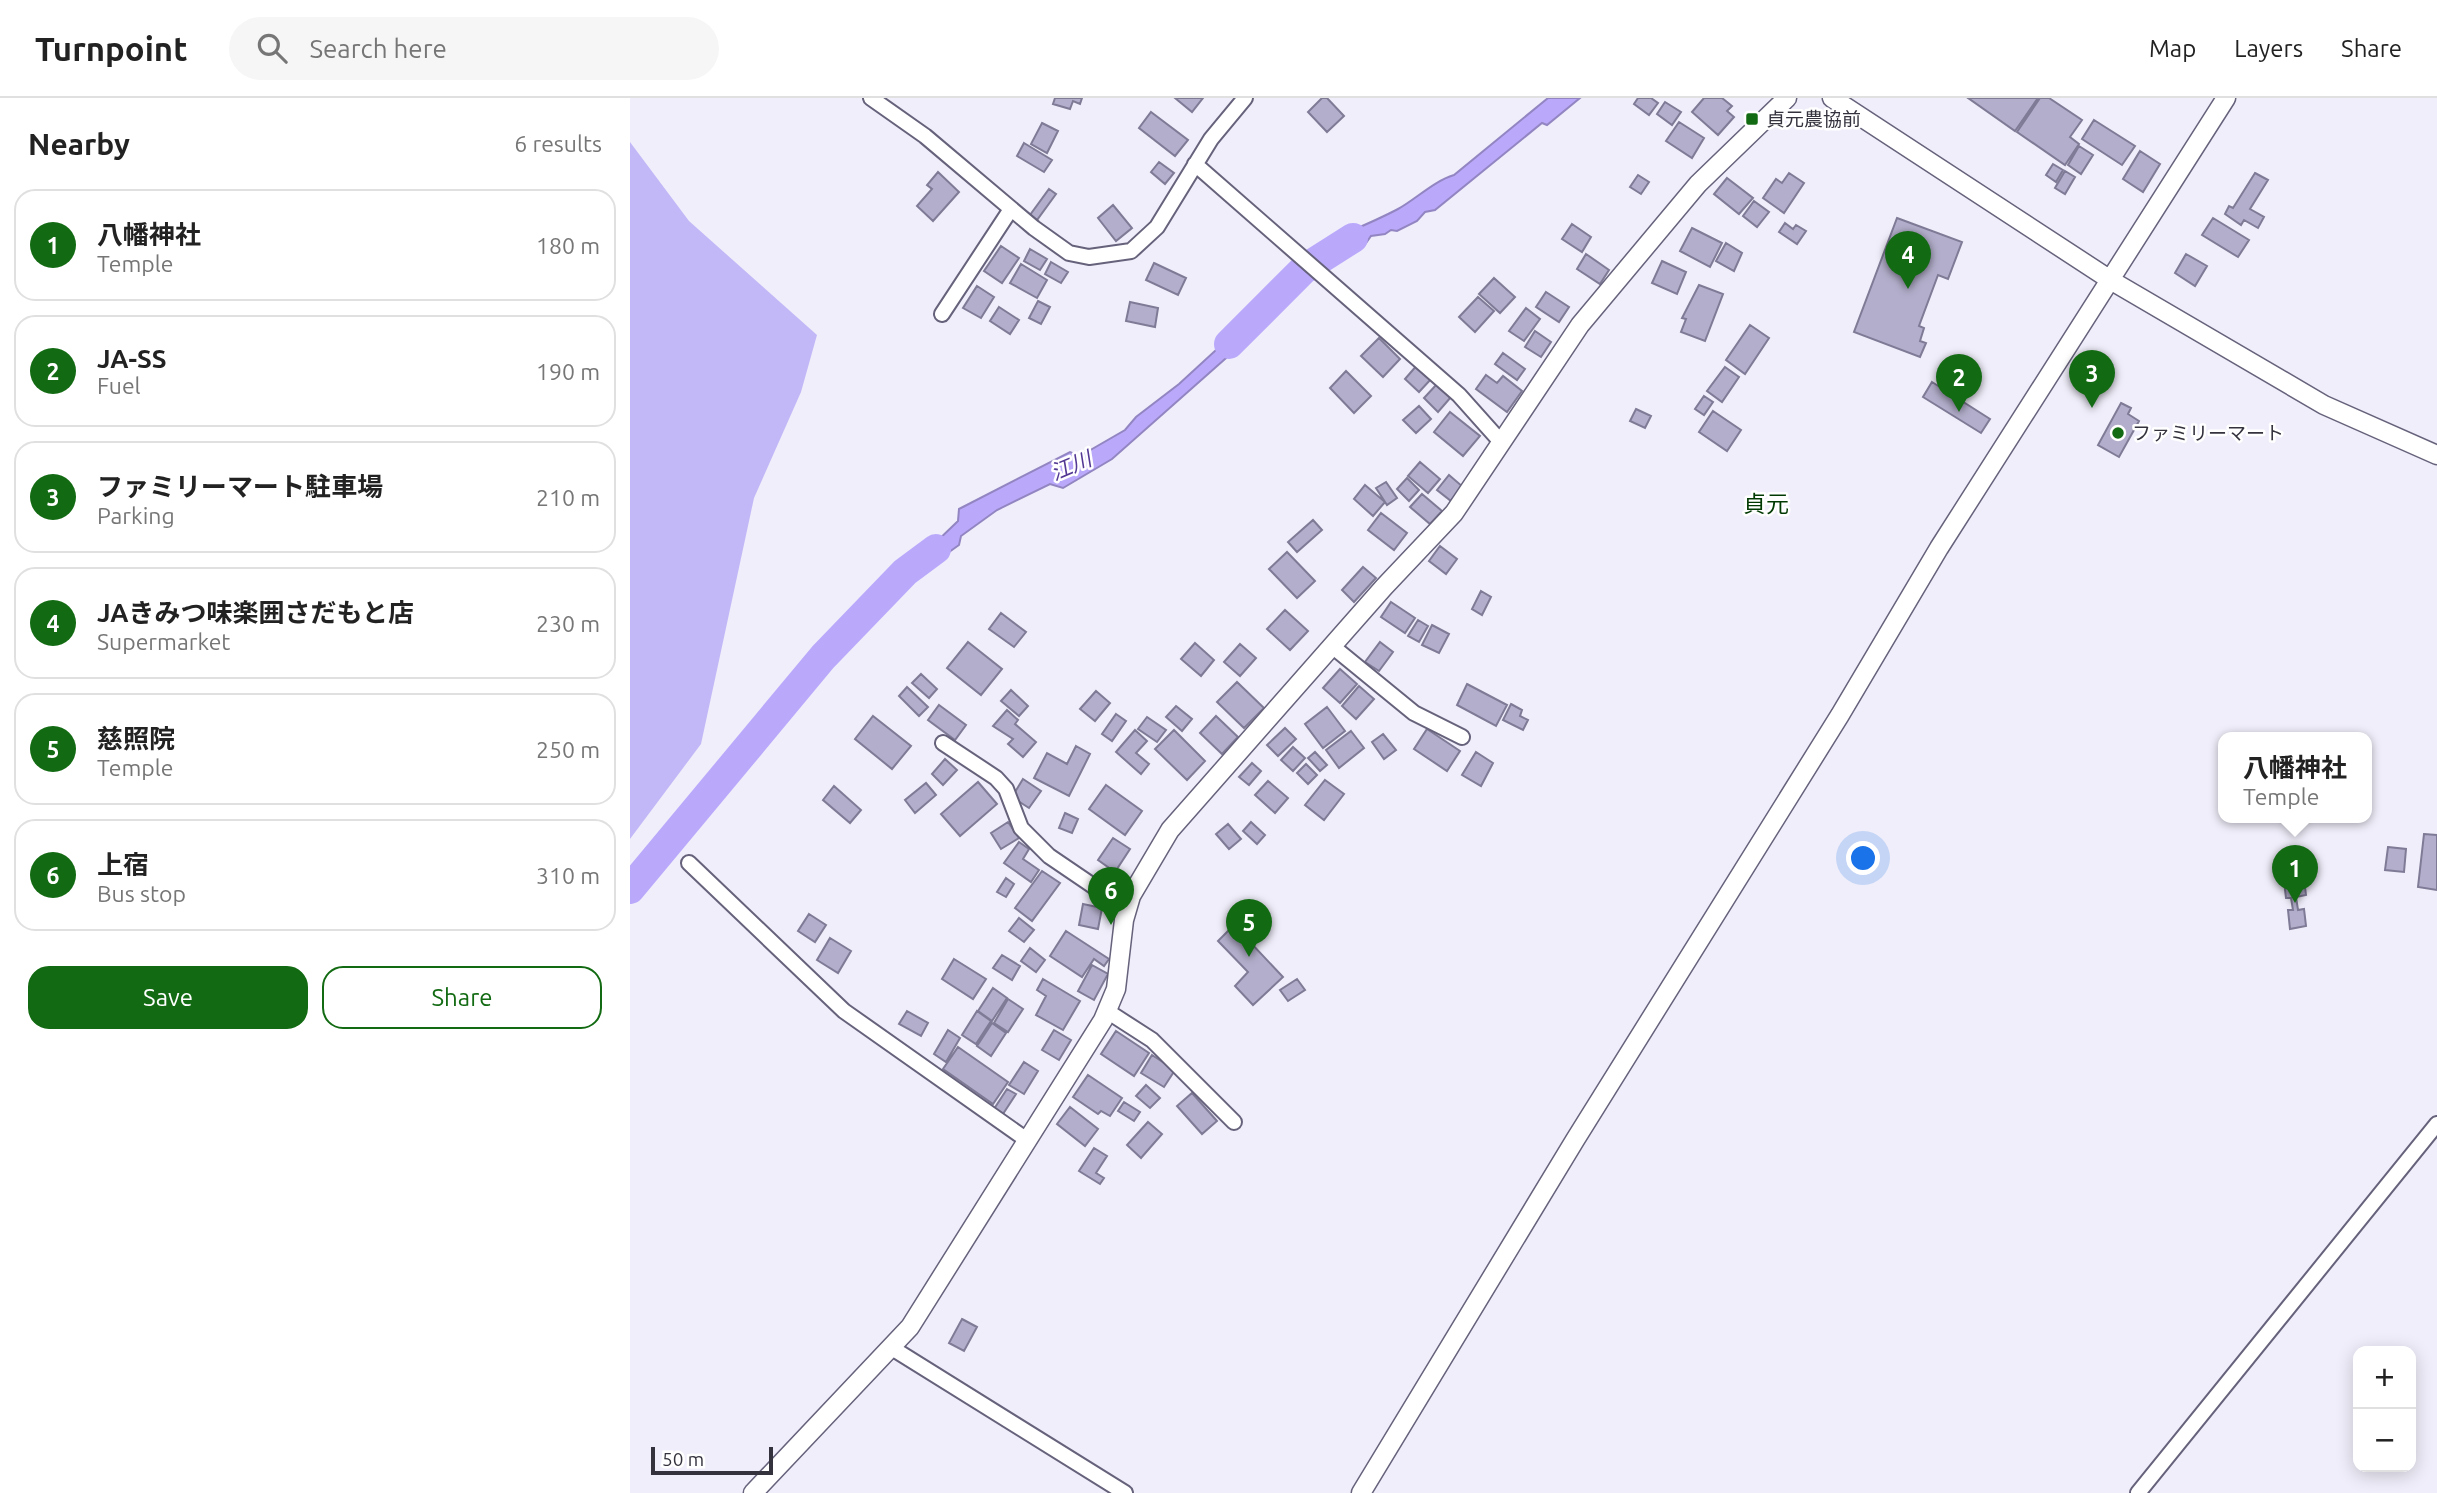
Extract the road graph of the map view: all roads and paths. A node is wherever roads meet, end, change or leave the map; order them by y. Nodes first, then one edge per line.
1 (871, 98) edge
2 (1224, 98) edge
3 (1245, 98) edge
4 (1787, 98) edge
5 (1832, 98) edge
6 (2226, 98) edge
7 (1233, 111) junction
8 (1195, 164) junction
9 (1011, 209) junction
10 (2112, 281) junction
11 (942, 314) dead end
12 (1502, 442) junction
13 (2437, 455) edge
14 (1332, 646) junction
15 (1462, 737) dead end
16 (943, 743) dead end
17 (689, 863) dead end
18 (1127, 909) junction
19 (1107, 1011) junction
20 (1234, 1122) dead end
21 (2437, 1124) edge
22 (1027, 1140) junction
23 (892, 1348) junction
24 (752, 1493) edge
25 (1125, 1493) edge
26 (1361, 1493) edge
27 (2138, 1493) edge

1 - 9 street
2 - 7 street
3 - 7 street
4 - 12 street
5 - 10 street
6 - 10 street
7 - 8 street
8 - 9 street
8 - 12 street
9 - 11 street
10 - 13 street
10 - 26 street
12 - 14 street
14 - 15 street
14 - 18 street
16 - 18 street
17 - 22 street
18 - 19 street
19 - 20 street
19 - 22 street
21 - 27 street
22 - 23 street
23 - 24 street
23 - 25 street

